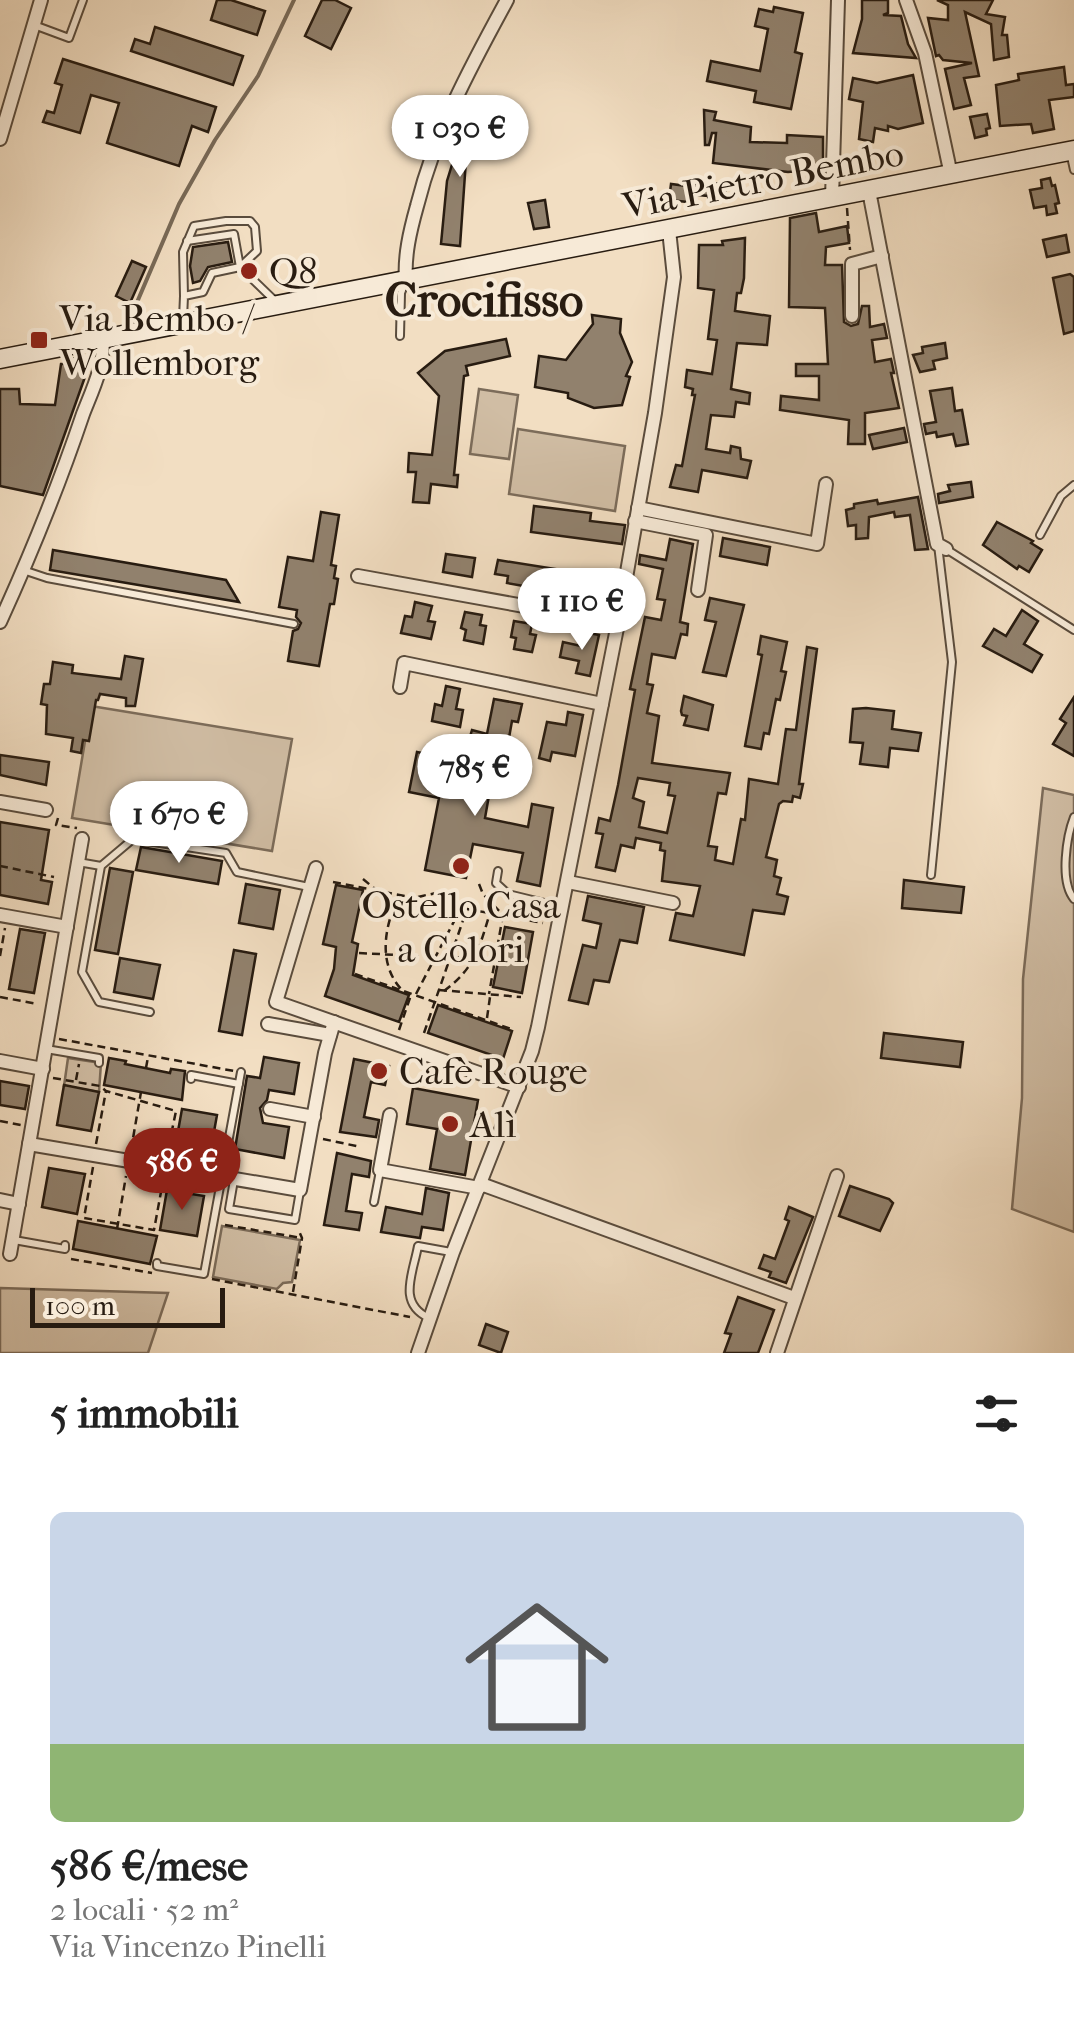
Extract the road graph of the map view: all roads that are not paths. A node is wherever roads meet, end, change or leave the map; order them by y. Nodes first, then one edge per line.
1 (41, 0) edge
2 (82, 0) edge
3 (507, 0) edge
4 (838, 0) edge
5 (906, 0) edge
6 (34, 26) junction
7 (0, 139) edge
8 (1072, 150) edge
9 (1074, 170) edge
10 (951, 175) junction
11 (869, 191) junction
12 (839, 202) junction
13 (669, 230) junction
14 (188, 241) junction
15 (882, 256) junction
16 (240, 266) junction
17 (406, 282) junction
18 (184, 296) junction
19 (280, 306) junction
20 (852, 316) dead end
21 (183, 325) junction
22 (400, 336) dead end
23 (102, 340) junction
24 (0, 359) edge
25 (826, 484) dead end
26 (1074, 485) edge
27 (637, 515) junction
28 (1040, 535) dead end
29 (942, 546) junction
30 (24, 570) junction
31 (358, 576) dead end
32 (698, 590) dead end
33 (0, 622) edge
34 (618, 623) junction
35 (294, 624) dead end
36 (1074, 630) edge
37 (400, 687) dead end
38 (602, 704) junction
39 (0, 802) edge
40 (46, 810) dead end
41 (1074, 818) edge
42 (82, 839) dead end
43 (78, 862) junction
44 (100, 866) junction
45 (316, 868) dead end
46 (498, 871) dead end
47 (931, 875) dead end
48 (568, 882) junction
49 (310, 887) junction
50 (1074, 899) edge
51 (673, 904) dead end
52 (562, 907) junction
53 (3, 919) edge
54 (68, 927) junction
55 (150, 1012) dead end
56 (268, 1024) dead end
57 (332, 1029) junction
58 (47, 1043) junction
59 (0, 1062) edge
60 (98, 1062) dead end
61 (241, 1072) road end
62 (48, 1073) junction
63 (191, 1079) dead end
64 (238, 1084) junction
65 (518, 1087) junction
66 (270, 1110) dead end
67 (390, 1115) dead end
68 (314, 1116) junction
69 (30, 1144) junction
70 (380, 1170) junction
71 (837, 1176) dead end
72 (228, 1178) junction
73 (480, 1186) junction
74 (300, 1190) junction
75 (0, 1200) edge
76 (374, 1202) dead end
77 (18, 1204) junction
78 (13, 1239) junction
79 (65, 1245) dead end
80 (453, 1252) junction
81 (10, 1254) dead end
82 (157, 1263) dead end
83 (794, 1298) junction
84 (422, 1320) junction
85 (418, 1353) edge
86 (777, 1353) edge

1 - 6 street
2 - 6 lane
3 - 17 street
4 - 12 street
5 - 10 street
6 - 7 street
8 - 9 lane
8 - 10 main road, Via Pietro Bembo
10 - 11 main road, Via Pietro Bembo
11 - 12 main road, Via Pietro Bembo
11 - 15 street
12 - 13 main road, Via Pietro Bembo
13 - 17 main road, Via Pietro Bembo
13 - 27 street
14 - 16 lane
14 - 16 lane
14 - 18 lane
15 - 20 street
15 - 29 street
16 - 18 lane
16 - 19 lane
17 - 19 main road, Via Pietro Bembo
17 - 22 lane
18 - 21 lane
19 - 21 main road, Via Pietro Bembo
21 - 23 main road, Via Pietro Bembo
23 - 24 main road, Via Pietro Bembo
23 - 30 street
25 - 27 street
26 - 28 lane
27 - 32 street
27 - 34 street
29 - 36 lane
29 - 47 lane
30 - 33 street
30 - 35 lane
31 - 34 street
34 - 38 street
37 - 38 street
38 - 48 street
39 - 40 street
41 - 50 lane
42 - 43 street
43 - 44 lane
43 - 54 street
44 - 49 lane
44 - 55 lane
45 - 49 street
46 - 52 lane
48 - 51 street
48 - 52 street
49 - 57 street
52 - 65 street
53 - 54 street
54 - 58 street
56 - 57 street
57 - 65 street
57 - 68 street
58 - 60 lane
58 - 62 street
59 - 62 street
61 - 64 lane
62 - 69 street
63 - 64 lane
64 - 72 lane
65 - 73 street
66 - 68 street
67 - 70 street
68 - 74 street
69 - 72 street
69 - 77 street
70 - 73 street
70 - 76 lane
71 - 83 street
72 - 74 street
72 - 74 lane
72 - 82 lane
73 - 80 street
73 - 83 street
75 - 77 street
77 - 78 street
78 - 79 lane
78 - 81 street
80 - 84 street
80 - 84 lane
83 - 86 street
84 - 85 street

